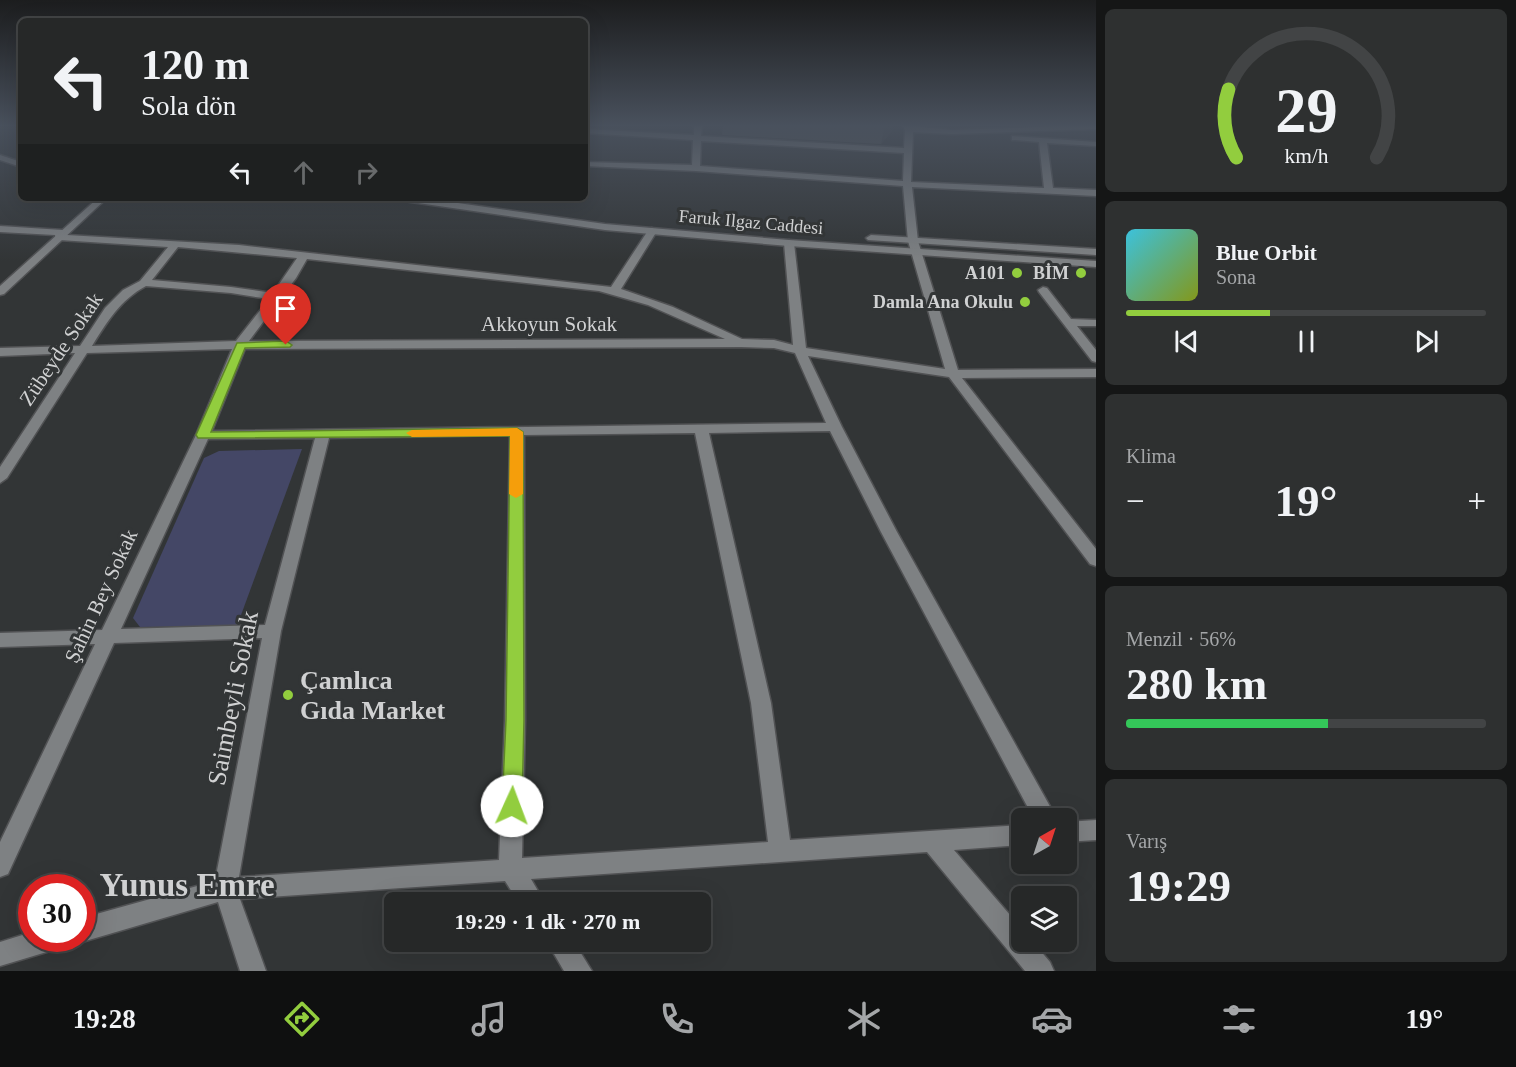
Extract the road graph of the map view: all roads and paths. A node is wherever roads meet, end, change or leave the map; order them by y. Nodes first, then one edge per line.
1 (727, 170) edge
2 (907, 170) edge
3 (1047, 170) edge
4 (907, 184) junction
5 (1049, 191) junction
6 (1096, 193) edge
7 (100, 201) edge
8 (425, 201) edge
9 (495, 201) edge
10 (0, 229) edge
11 (652, 231) junction
12 (61, 235) junction
13 (789, 243) junction
14 (175, 244) junction
15 (915, 246) junction
16 (1096, 252) edge
17 (304, 255) junction
18 (1096, 264) edge
19 (144, 283) junction
20 (1043, 290) dead end
21 (614, 291) junction
22 (0, 292) edge
23 (277, 297) junction
24 (1068, 322) junction
25 (1096, 323) edge
26 (741, 343) junction
27 (240, 345) junction
28 (84, 350) junction
29 (800, 351) junction
30 (0, 352) edge
31 (1096, 358) edge
32 (1096, 373) edge
33 (953, 374) junction
34 (835, 428) junction
35 (700, 430) junction
36 (517, 432) junction
37 (323, 434) junction
38 (203, 435) junction
39 (0, 478) edge
40 (1096, 560) edge
41 (272, 631) junction
42 (106, 637) junction
43 (0, 640) edge
44 (1040, 808) edge
45 (1096, 830) edge
46 (1077, 831) edge
47 (1011, 836) edge
48 (932, 841) junction
49 (780, 851) junction
50 (0, 866) edge
51 (510, 870) junction
52 (225, 889) junction
53 (525, 892) edge
54 (96, 926) edge
55 (18, 949) edge
56 (566, 952) edge
57 (0, 954) edge
58 (253, 971) edge
59 (579, 971) edge
60 (1041, 971) edge

1 - 4 street
2 - 4 street
3 - 5 street
4 - 5 street
4 - 15 street
5 - 6 street
7 - 12 street
8 - 11 street, Faruk Ilgaz Caddesi
9 - 15 street, Faruk Ilgaz Caddesi
10 - 12 street
11 - 13 street, Faruk Ilgaz Caddesi
11 - 21 street
12 - 14 street
12 - 22 street
13 - 15 street, Faruk Ilgaz Caddesi
13 - 29 street
14 - 17 street
14 - 19 street, Zübeyde Sokak
15 - 16 street, Faruk Ilgaz Caddesi
15 - 18 street, Faruk Ilgaz Caddesi
15 - 33 street
17 - 21 street
17 - 23 street, Şahin Bey Sokak
19 - 23 street
19 - 28 street, Zübeyde Sokak
20 - 24 street
21 - 26 street
23 - 27 street, Şahin Bey Sokak
24 - 25 street
24 - 31 street
26 - 27 street, Akkoyun Sokak
26 - 29 street, Akkoyun Sokak
27 - 28 street, Akkoyun Sokak
27 - 38 street, Şahin Bey Sokak
28 - 30 street, Akkoyun Sokak
28 - 39 street, Zübeyde Sokak
29 - 33 street, Akkoyun Sokak
29 - 34 street
32 - 33 street, Akkoyun Sokak
33 - 40 street
34 - 35 street
34 - 44 street
35 - 36 street
35 - 49 street
36 - 37 street
36 - 51 street
37 - 38 street
37 - 41 street, Saimbeyli Sokak
38 - 42 street, Şahin Bey Sokak
41 - 42 street
41 - 52 street, Saimbeyli Sokak
42 - 43 street
42 - 50 street, Şahin Bey Sokak
45 - 46 street
47 - 48 street
48 - 49 street
48 - 60 street
49 - 51 street
51 - 52 street
51 - 53 street
52 - 54 street
52 - 58 street, Saimbeyli Sokak
55 - 57 street
56 - 59 street

